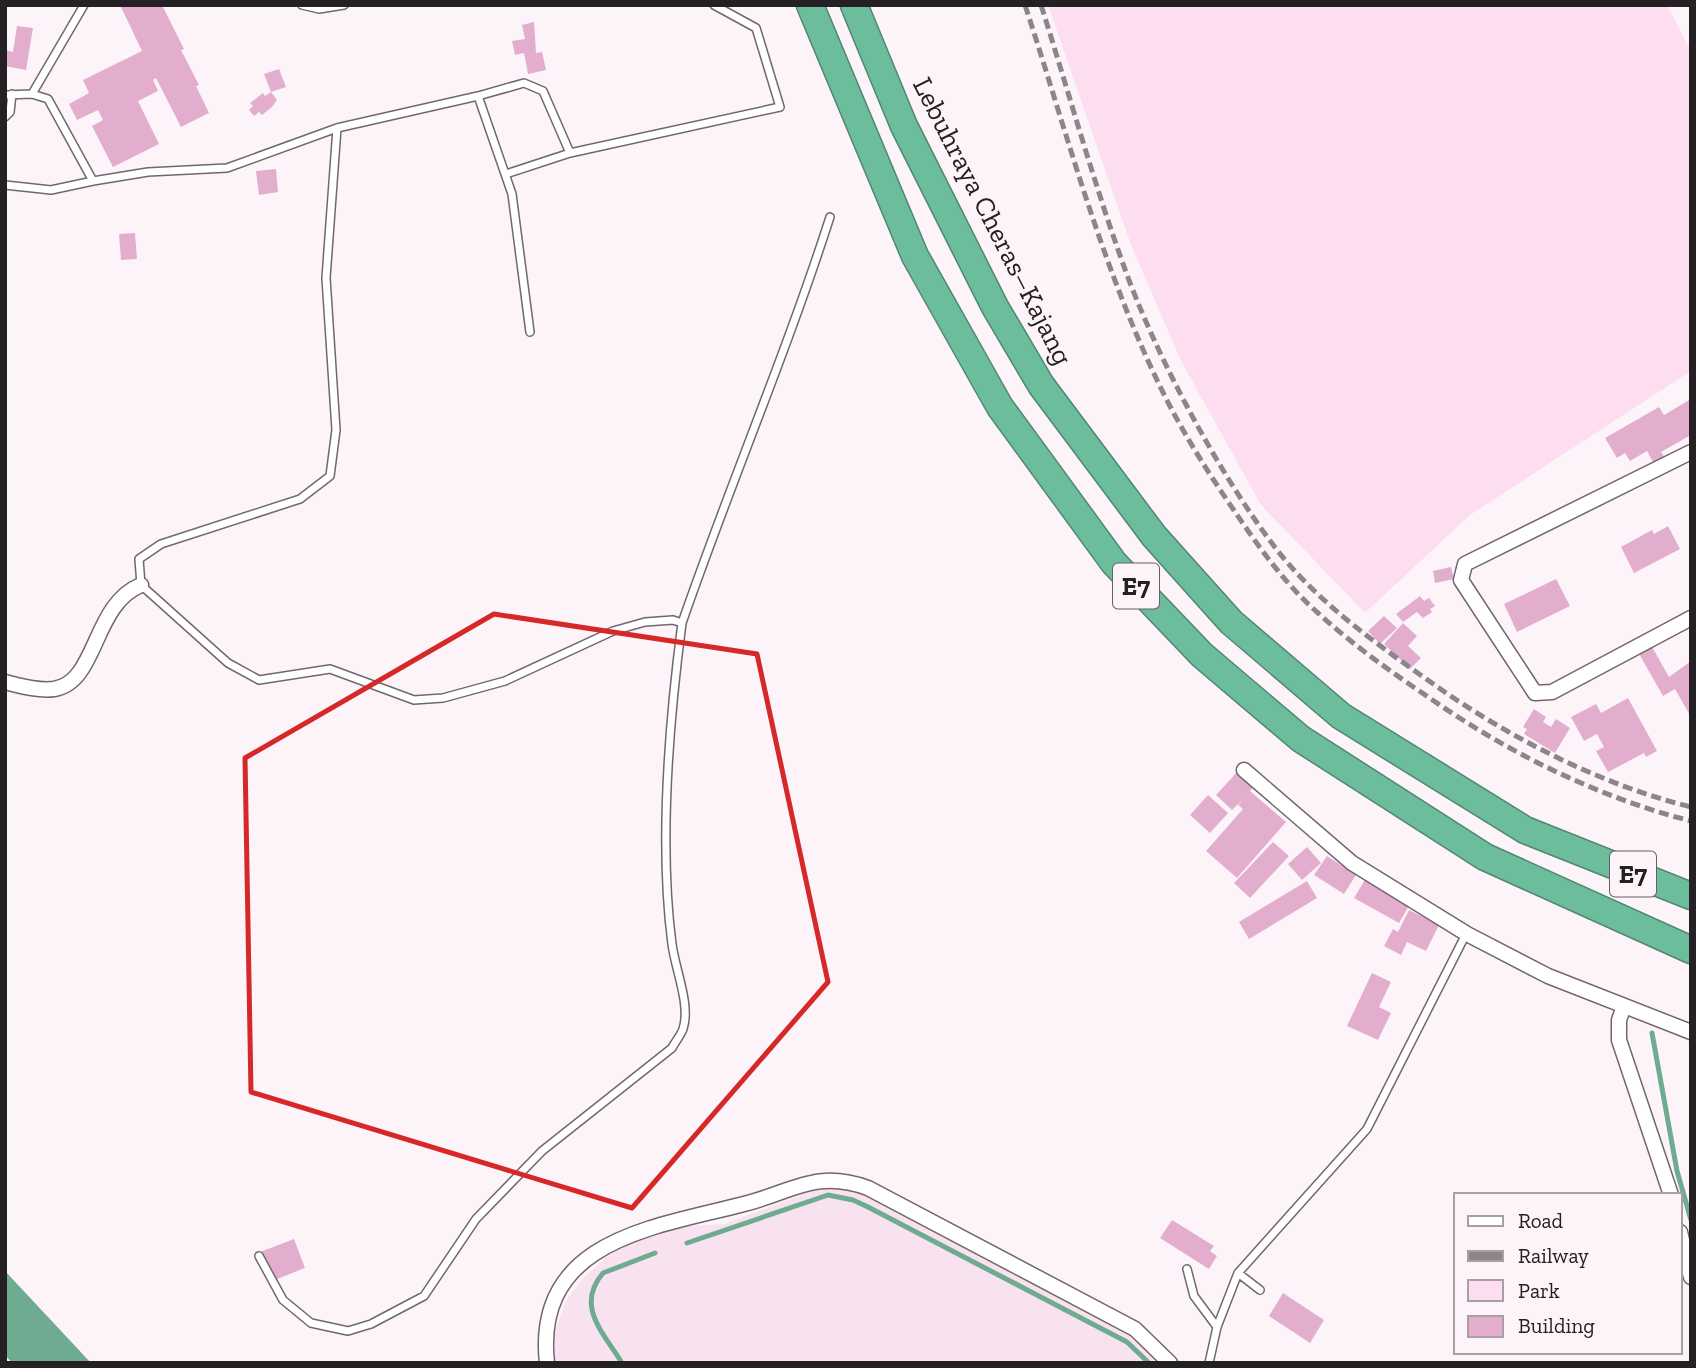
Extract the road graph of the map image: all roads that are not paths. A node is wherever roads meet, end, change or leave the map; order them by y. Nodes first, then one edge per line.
1 (84, 5) edge
2 (302, 5) edge
3 (344, 5) edge
4 (714, 5) edge
5 (810, 5) edge
6 (854, 5) edge
7 (8, 94) edge
8 (32, 94) junction
9 (478, 96) junction
10 (5, 117) edge
11 (337, 128) junction
12 (570, 153) junction
13 (506, 174) junction
14 (93, 181) junction
15 (5, 185) edge
16 (830, 217) dead end
17 (530, 332) dead end
18 (1691, 452) edge
19 (141, 585) junction
20 (1691, 618) edge
21 (682, 623) junction
22 (5, 682) edge
23 (1244, 770) dead end
24 (1691, 896) edge
25 (1467, 934) junction
26 (1691, 950) edge
27 (1624, 1006) junction
28 (1691, 1032) edge
29 (1670, 1193) edge
30 (1682, 1240) edge
31 (259, 1256) dead end
32 (1187, 1269) dead end
33 (1238, 1273) junction
34 (1691, 1277) edge
35 (1260, 1290) dead end
36 (1217, 1327) junction
37 (547, 1363) edge
38 (1170, 1363) edge
39 (1209, 1363) edge

1 - 8 lane
2 - 3 lane
4 - 12 lane
5 - 26 highway, E7
6 - 24 highway, Lebuhraya Cheras–Kajang / E7
7 - 8 lane
7 - 10 lane
8 - 14 lane
9 - 11 lane
9 - 12 lane
9 - 13 lane
11 - 14 lane
11 - 19 lane
12 - 13 lane
13 - 17 lane
14 - 15 lane
16 - 21 lane
18 - 20 street
19 - 21 lane
19 - 22 street
21 - 31 lane
23 - 25 street
25 - 27 street
25 - 33 lane
27 - 28 street
27 - 29 street
30 - 34 street
32 - 36 lane
33 - 35 lane
33 - 36 lane
36 - 39 lane
37 - 38 street

